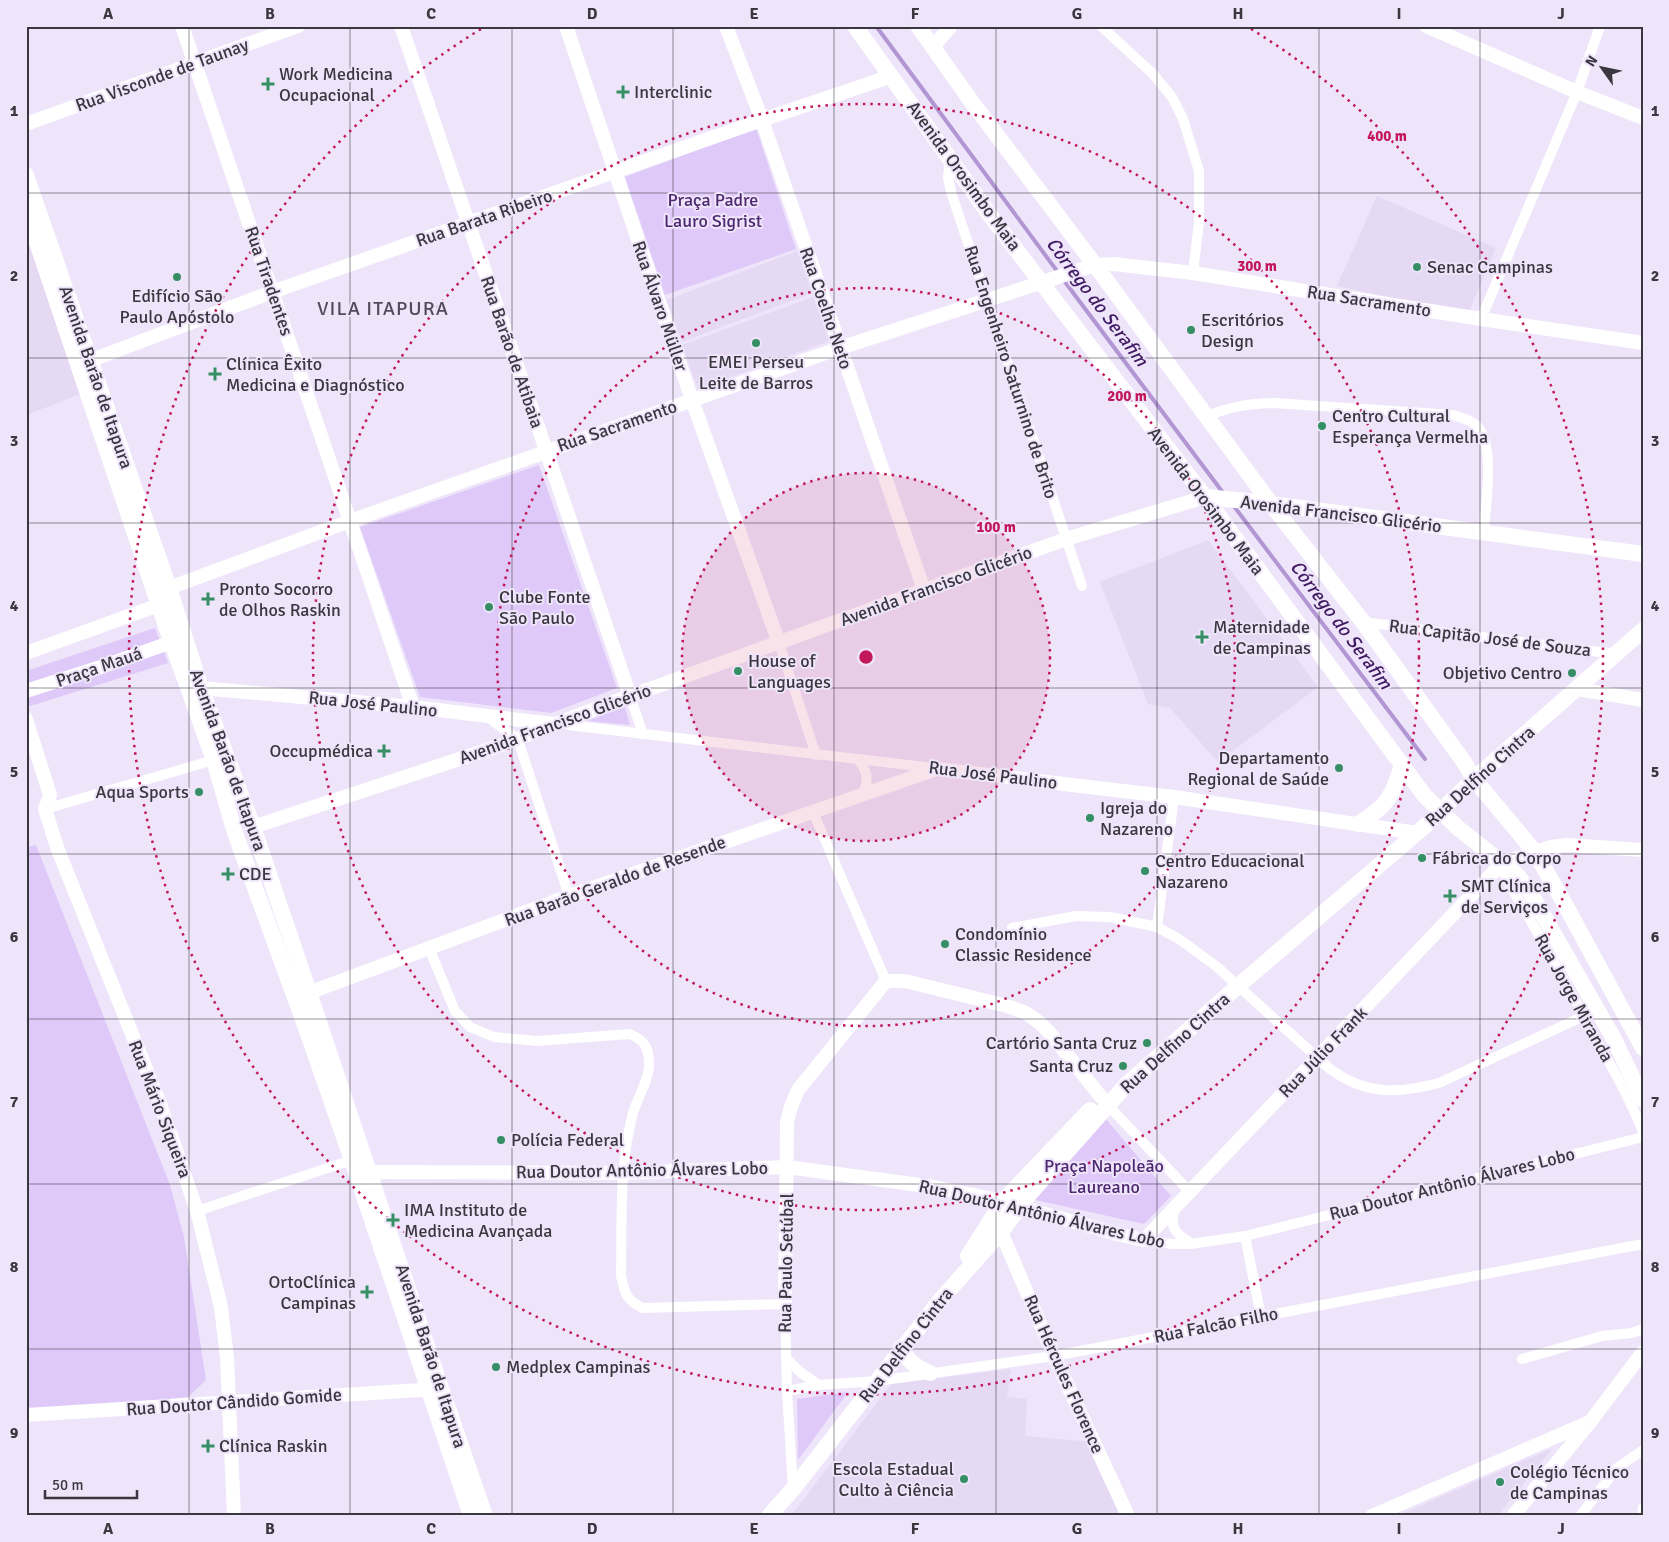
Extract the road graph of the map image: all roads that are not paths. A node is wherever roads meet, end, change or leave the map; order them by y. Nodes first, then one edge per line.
1 (182, 26) edge
2 (298, 26) edge
3 (401, 26) edge
4 (566, 26) edge
5 (726, 26) edge
6 (855, 26) edge
7 (918, 26) edge
8 (951, 26) edge
9 (1101, 26) edge
10 (1426, 26) edge
11 (1600, 26) edge
12 (933, 46) junction
13 (194, 62) junction
14 (892, 76) junction
15 (1577, 92) junction
16 (1643, 118) edge
17 (762, 120) junction
18 (26, 124) edge
19 (950, 157) junction
20 (615, 172) junction
21 (26, 175) edge
22 (26, 210) edge
23 (468, 224) junction
24 (1091, 266) junction
25 (1193, 273) junction
26 (1044, 281) junction
27 (272, 292) junction
28 (986, 299) junction
29 (1481, 319) junction
30 (1643, 343) edge
31 (840, 348) junction
32 (84, 362) junction
33 (692, 400) junction
34 (1207, 416) junction
35 (546, 451) junction
36 (1205, 497) junction
37 (1264, 503) junction
38 (350, 521) junction
39 (1484, 532) junction
40 (1066, 539) junction
41 (1643, 554) edge
42 (1082, 586) dead end
43 (170, 588) junction
44 (924, 590) junction
45 (159, 605) junction
46 (1363, 622) junction
47 (1643, 630) edge
48 (172, 642) junction
49 (779, 643) junction
50 (26, 653) edge
51 (1616, 654) junction
52 (1577, 689) junction
53 (196, 690) junction
54 (26, 691) edge
55 (630, 696) junction
56 (1643, 700) edge
57 (413, 707) junction
58 (487, 716) junction
59 (26, 719) edge
60 (562, 725) junction
61 (643, 734) junction
62 (518, 740) junction
63 (816, 754) junction
64 (858, 759) junction
65 (214, 760) junction
66 (1402, 764) junction
67 (937, 769) junction
68 (1474, 779) junction
69 (863, 794) junction
70 (1174, 796) junction
71 (44, 809) junction
72 (813, 812) junction
73 (1440, 812) junction
74 (1358, 824) junction
75 (253, 828) junction
76 (1417, 833) junction
77 (1643, 850) edge
78 (1535, 852) junction
79 (1504, 864) junction
80 (569, 896) junction
81 (1157, 927) junction
82 (1012, 928) dead end
83 (429, 948) junction
84 (886, 981) junction
85 (1238, 986) junction
86 (302, 995) junction
87 (1584, 1016) junction
88 (1628, 1020) junction
89 (1643, 1034) edge
90 (1643, 1048) edge
91 (1318, 1058) junction
92 (1643, 1100) edge
93 (1104, 1101) junction
94 (1643, 1132) edge
95 (1643, 1136) edge
96 (352, 1160) junction
97 (787, 1167) junction
98 (370, 1172) junction
99 (623, 1172) junction
100 (1189, 1191) junction
101 (1003, 1201) junction
102 (1020, 1206) junction
103 (1175, 1206) junction
104 (198, 1212) junction
105 (1001, 1232) junction
106 (1245, 1236) junction
107 (1144, 1240) junction
108 (1191, 1244) junction
109 (1643, 1244) edge
110 (942, 1298) junction
111 (785, 1304) junction
112 (1261, 1317) junction
113 (1643, 1329) edge
114 (901, 1348) junction
115 (1643, 1352) edge
116 (1054, 1356) junction
117 (786, 1358) junction
118 (1522, 1359) dead end
119 (930, 1373) junction
120 (877, 1381) junction
121 (819, 1385) junction
122 (434, 1389) junction
123 (787, 1391) junction
124 (230, 1402) junction
125 (26, 1415) edge
126 (1590, 1422) junction
127 (1643, 1450) edge
128 (793, 1488) junction
129 (1643, 1508) edge
130 (235, 1516) edge
131 (471, 1516) edge
132 (485, 1516) edge
133 (770, 1516) edge
134 (1128, 1516) edge
135 (1372, 1516) edge
136 (1513, 1516) edge
137 (1580, 1516) edge
138 (1642, 1516) edge

1 - 13 main road, Rua Tiradentes
2 - 13 main road, Rua Visconde de Taunay
3 - 23 main road, Rua Barão de Atibaia
4 - 20 main road, Rua Álvaro Müller
5 - 17 main road, Rua Coelho Neto
6 - 14 main road, Avenida Orosimbo Maia
7 - 12 main road
8 - 12 main road
9 - 25 street
10 - 15 main road
11 - 15 street
12 - 24 main road
13 - 18 main road, Rua Visconde de Taunay
13 - 27 main road, Rua Tiradentes
14 - 17 main road, Rua Barata Ribeiro
14 - 19 main road, Avenida Orosimbo Maia
15 - 16 main road
15 - 29 street
17 - 20 main road, Rua Barata Ribeiro
17 - 31 main road, Rua Coelho Neto
19 - 26 main road, Avenida Orosimbo Maia
19 - 28 street, Rua Engenheiro Saturnino de Brito
20 - 23 main road, Rua Barata Ribeiro
20 - 33 main road, Rua Álvaro Müller
21 - 32 main road, Avenida Barão de Itapura
22 - 32 main road, Avenida Barão de Itapura
23 - 27 main road, Rua Barata Ribeiro
23 - 35 main road, Rua Barão de Atibaia
24 - 25 main road, Rua Sacramento
24 - 26 main road, Rua Sacramento
24 - 34 main road
25 - 29 main road, Rua Sacramento
26 - 28 main road, Rua Sacramento
26 - 36 main road, Avenida Orosimbo Maia
27 - 32 main road, Rua Barata Ribeiro
27 - 38 main road, Rua Tiradentes
28 - 31 main road, Rua Sacramento
28 - 40 street, Rua Engenheiro Saturnino de Brito
29 - 30 main road, Rua Sacramento
31 - 33 main road, Rua Sacramento
31 - 44 main road, Rua Coelho Neto
32 - 43 main road, Avenida Barão de Itapura
32 - 45 main road, Avenida Barão de Itapura
33 - 35 main road, Rua Sacramento
33 - 49 main road, Rua Álvaro Müller
34 - 37 main road
34 - 39 street
35 - 38 main road, Rua Sacramento
35 - 55 main road, Rua Barão de Atibaia
36 - 37 main road, Avenida Francisco Glicério
36 - 40 main road, Avenida Francisco Glicério
36 - 66 main road, Avenida Orosimbo Maia
37 - 39 main road, Avenida Francisco Glicério
37 - 46 main road
38 - 43 main road, Rua Sacramento
38 - 57 main road, Rua Tiradentes
39 - 41 main road, Avenida Francisco Glicério
40 - 42 street, Rua Engenheiro Saturnino de Brito
40 - 44 main road, Avenida Francisco Glicério
43 - 45 main road
43 - 53 main road, Avenida Barão de Itapura
44 - 49 main road, Avenida Francisco Glicério
45 - 48 main road, Avenida Barão de Itapura
45 - 50 main road, Praça Mauá
46 - 51 street, Rua Capitão José de Souza
46 - 68 main road
47 - 51 main road, Rua Delfino Cintra
48 - 53 main road, Avenida Barão de Itapura
48 - 54 main road, Praça Mauá
49 - 55 main road, Avenida Francisco Glicério
49 - 63 street, Rua Álvaro Müller
51 - 52 main road, Rua Delfino Cintra
52 - 56 main road
52 - 68 main road, Rua Delfino Cintra
53 - 57 main road, Rua José Paulino
53 - 65 main road, Avenida Barão de Itapura
53 - 75 main road, Avenida Barão de Itapura
55 - 60 main road, Avenida Francisco Glicério
55 - 61 street, Rua Barão de Atibaia
57 - 58 main road, Rua José Paulino
58 - 60 main road, Rua José Paulino
58 - 62 street
59 - 71 main road, Rua Mário Siqueira
60 - 61 street, Rua José Paulino
60 - 62 main road, Avenida Francisco Glicério
61 - 63 street, Rua José Paulino
62 - 75 main road, Avenida Francisco Glicério
62 - 80 street
63 - 64 street, Rua José Paulino
64 - 67 street, Rua José Paulino
64 - 69 street
65 - 71 street
65 - 86 main road, Avenida Barão de Itapura
66 - 73 main road, Avenida Orosimbo Maia
66 - 74 main road
67 - 69 main road, Rua Barão Geraldo de Resende
67 - 70 main road, Rua José Paulino
68 - 73 main road, Rua Delfino Cintra
68 - 78 main road
69 - 72 main road, Rua Barão Geraldo de Resende
70 - 74 main road, Rua José Paulino
70 - 81 street
71 - 104 main road, Rua Mário Siqueira
72 - 80 main road, Rua Barão Geraldo de Resende
72 - 84 street
73 - 76 main road, Rua Delfino Cintra
73 - 79 main road, Avenida Orosimbo Maia
74 - 76 main road, Rua José Paulino
75 - 86 main road, Avenida Barão de Itapura
76 - 85 main road, Rua Delfino Cintra
77 - 78 main road
78 - 79 main road
78 - 88 main road, Rua Jorge Miranda
79 - 87 street, Rua Jorge Miranda
79 - 91 main road, Rua Júlio Frank
79 - 92 main road, Rua Jorge Miranda
80 - 83 main road, Rua Barão Geraldo de Resende
81 - 82 street
81 - 85 street
83 - 86 main road, Rua Barão Geraldo de Resende
83 - 99 street
84 - 93 main road
84 - 97 main road, Rua Paulo Setúbal
85 - 91 street
85 - 93 main road, Rua Delfino Cintra
86 - 96 main road, Avenida Barão de Itapura
86 - 98 main road, Avenida Barão de Itapura
87 - 91 street
87 - 94 street, Rua Jorge Miranda
88 - 89 street, Rua Jorge Miranda
88 - 90 main road, Rua Jorge Miranda
91 - 100 main road, Rua Júlio Frank
93 - 100 street
93 - 101 main road
93 - 102 main road, Rua Delfino Cintra
95 - 106 street, Rua Doutor Antônio Álvares Lobo
96 - 104 street
96 - 122 main road, Avenida Barão de Itapura
97 - 99 main road, Rua Doutor Antônio Álvares Lobo
97 - 101 main road, Rua Doutor Antônio Álvares Lobo
97 - 111 main road, Rua Paulo Setúbal
98 - 99 main road, Rua Doutor Antônio Álvares Lobo
98 - 122 main road, Avenida Barão de Itapura
99 - 111 street
100 - 103 main road, Rua Júlio Frank
101 - 102 street, Rua Doutor Antônio Álvares Lobo
101 - 110 main road
102 - 105 main road, Rua Delfino Cintra
102 - 107 main road, Rua Doutor Antônio Álvares Lobo
103 - 107 main road, Rua Júlio Frank
103 - 108 street
104 - 124 main road, Rua Mário Siqueira
105 - 110 main road, Rua Delfino Cintra
105 - 116 main road, Rua Hércules Florence
106 - 108 street, Rua Doutor Antônio Álvares Lobo
106 - 112 street
107 - 108 street, Rua Doutor Antônio Álvares Lobo
109 - 112 street, Rua Falcão Filho
110 - 114 main road, Rua Delfino Cintra
111 - 117 street, Rua Paulo Setúbal
112 - 116 street, Rua Falcão Filho
113 - 118 street
114 - 119 main road
114 - 120 main road, Rua Delfino Cintra
115 - 126 main road
116 - 119 street, Rua Falcão Filho
116 - 134 main road, Rua Hércules Florence
117 - 121 street
117 - 123 street, Rua Paulo Setúbal
119 - 120 street, Rua Falcão Filho
120 - 121 street, Rua Falcão Filho
120 - 128 main road, Rua Delfino Cintra
121 - 123 street, Rua Falcão Filho
122 - 124 main road, Rua Doutor Cândido Gomide
122 - 131 main road, Avenida Barão de Itapura
122 - 132 main road, Avenida Barão de Itapura
123 - 128 street, Rua Paulo Setúbal
124 - 125 main road, Rua Doutor Cândido Gomide
124 - 130 main road, Rua Mário Siqueira
126 - 135 main road
126 - 136 main road
127 - 137 street
128 - 133 main road, Rua Delfino Cintra
129 - 138 street

